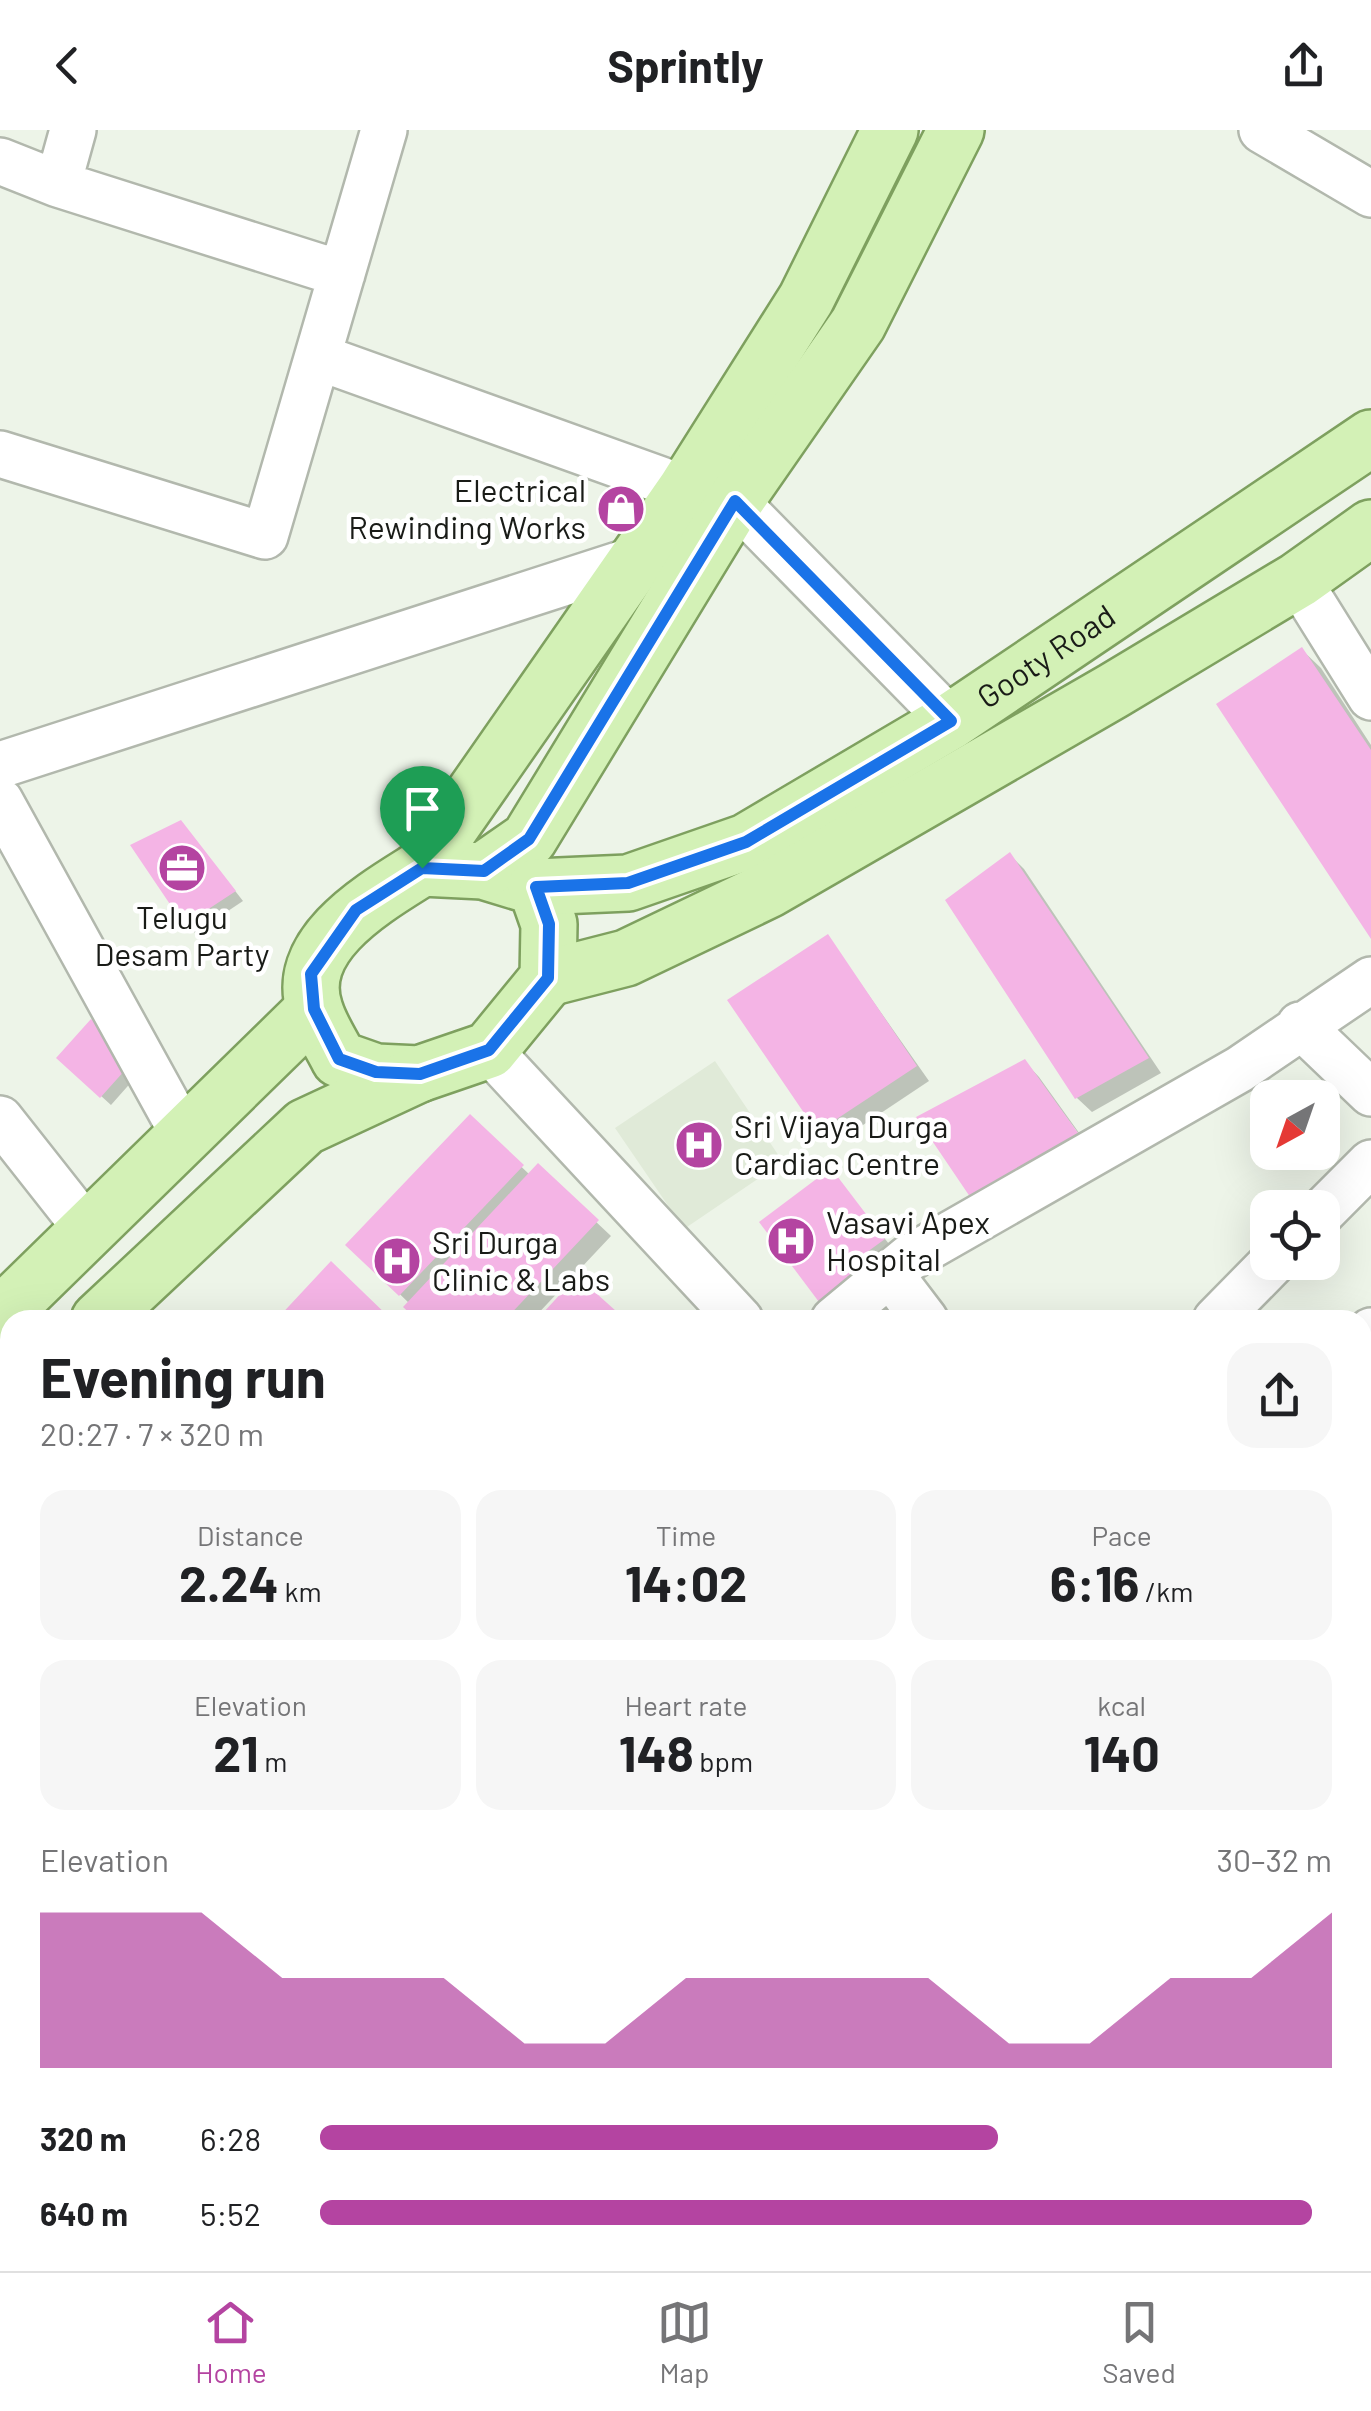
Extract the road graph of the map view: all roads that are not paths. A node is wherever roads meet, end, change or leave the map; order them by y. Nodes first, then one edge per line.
1 (73, 130) edge
2 (384, 130) edge
3 (890, 130) edge
4 (956, 130) edge
5 (1262, 130) edge
6 (0, 161) edge
7 (58, 184) junction
8 (1371, 194) edge
9 (342, 274) junction
10 (318, 357) junction
11 (1371, 438) edge
12 (0, 454) edge
13 (710, 495) junction
14 (1371, 528) edge
15 (637, 559) junction
16 (1298, 580) junction
17 (1371, 697) edge
18 (951, 721) junction
19 (0, 764) edge
20 (0, 801) edge
21 (422, 868) junction
22 (484, 871) junction
23 (536, 887) junction
24 (548, 978) junction
25 (1371, 980) edge
26 (314, 1009) junction
27 (1300, 1026) junction
28 (489, 1050) junction
29 (420, 1074) junction
30 (1371, 1093) edge
31 (0, 1119) edge
32 (185, 1137) junction
33 (1371, 1163) edge
34 (1340, 1194) edge
35 (90, 1233) junction
36 (890, 1274) junction
37 (1255, 1280) edge
38 (7, 1310) edge
39 (110, 1310) edge
40 (722, 1310) edge
41 (846, 1310) edge
42 (917, 1310) edge
43 (1226, 1310) edge

1 - 7 street
2 - 9 street
3 - 13 main road
4 - 13 main road
5 - 8 street
6 - 7 street
7 - 9 street
9 - 10 street
10 - 12 street
10 - 13 street
11 - 18 main road, Gooty Road
13 - 15 main road
13 - 18 street
13 - 22 main road
14 - 16 main road, Gooty Road
15 - 19 street
15 - 21 main road
16 - 17 street
16 - 24 main road, Gooty Road
18 - 23 main road, Gooty Road
20 - 32 street
21 - 22 main road
21 - 26 main road
22 - 23 main road
23 - 24 main road
24 - 28 main road
25 - 27 street
26 - 29 main road
26 - 32 main road
27 - 30 street
27 - 36 street
28 - 29 main road
28 - 40 street
29 - 39 main road
31 - 35 street
32 - 35 main road
33 - 34 street
35 - 38 main road
36 - 41 street
36 - 42 street
37 - 43 street

